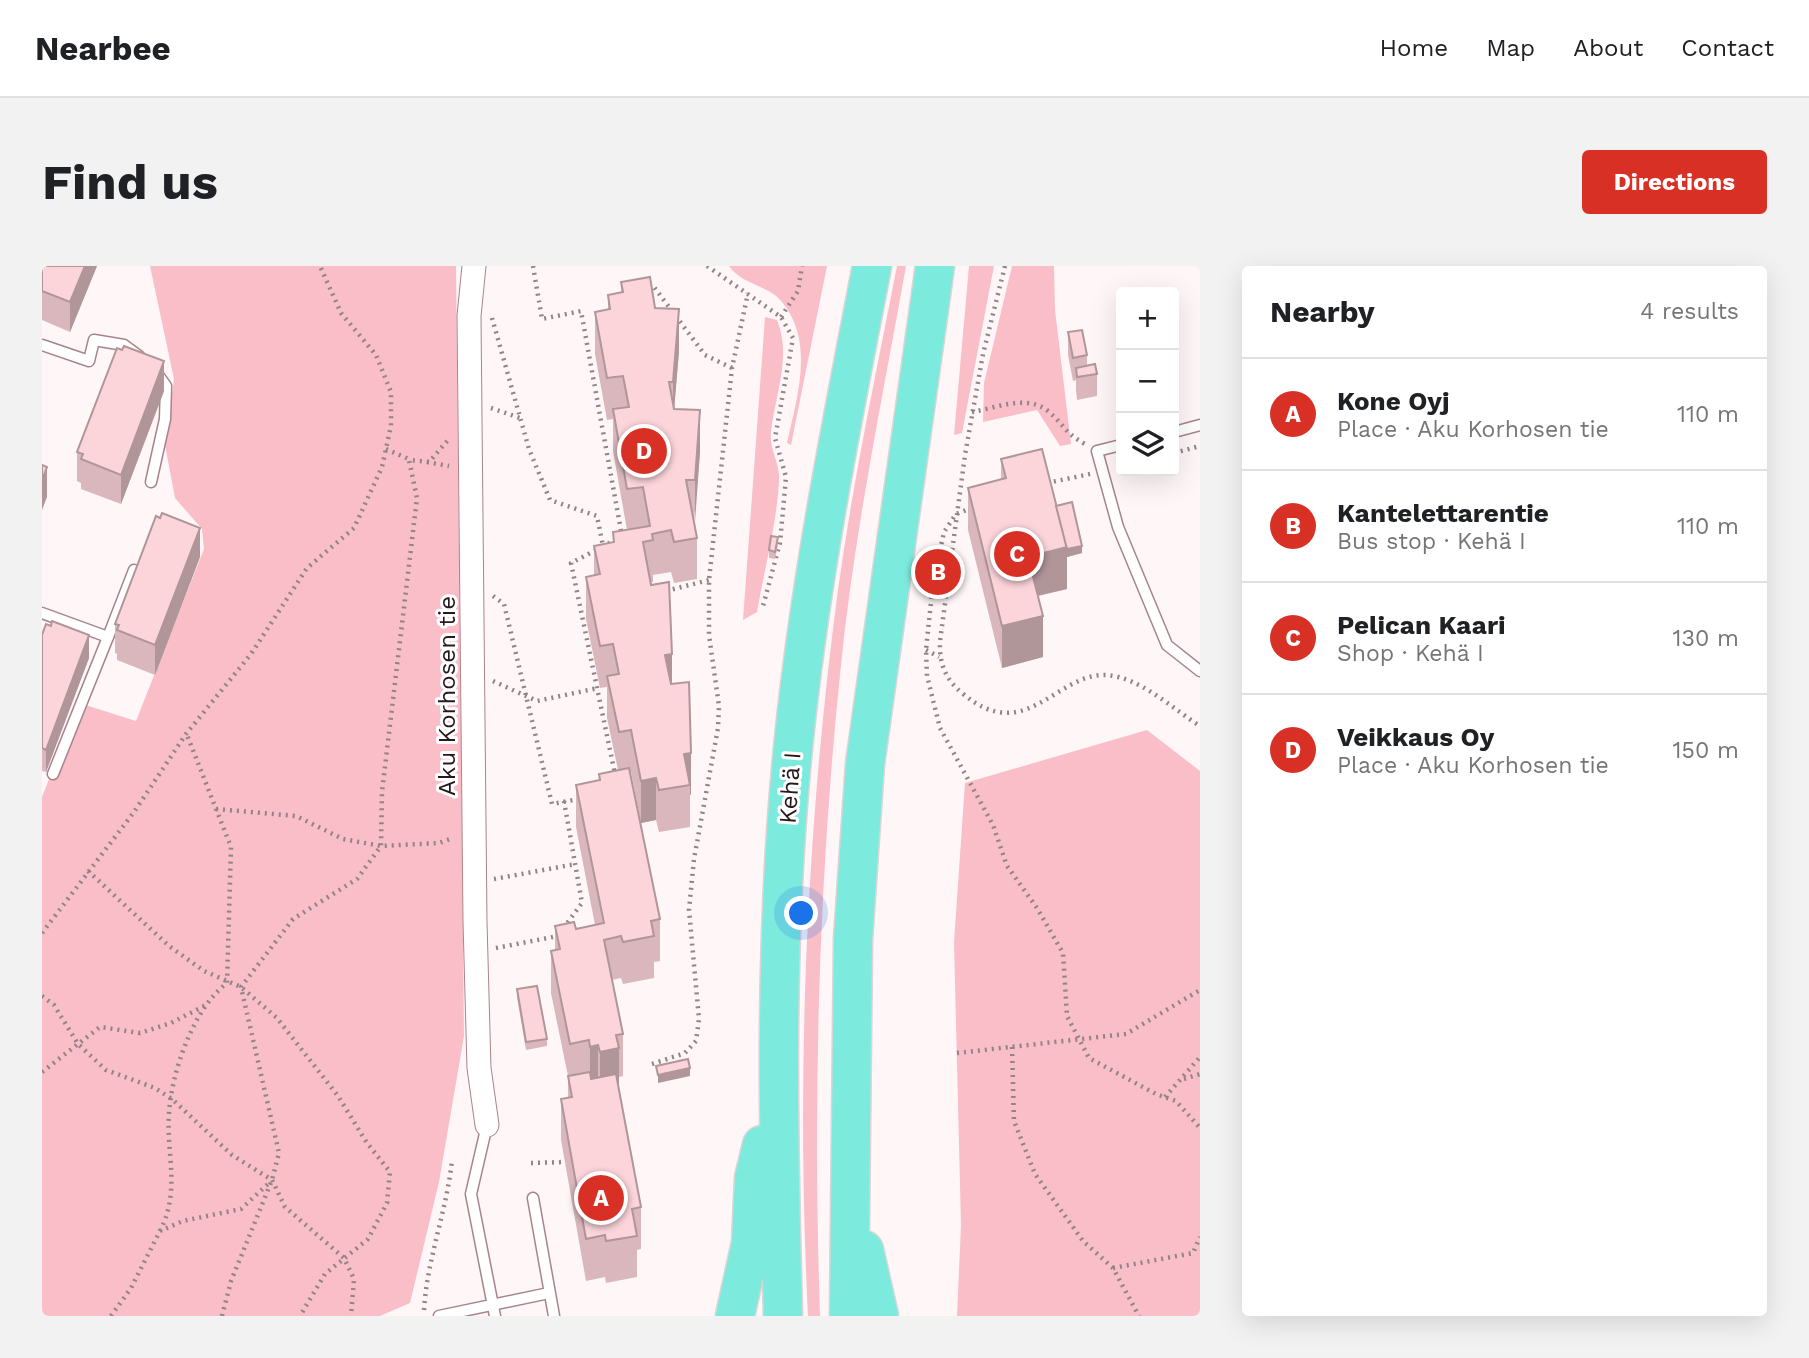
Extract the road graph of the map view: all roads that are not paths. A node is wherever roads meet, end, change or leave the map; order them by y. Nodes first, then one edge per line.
1 (474, 266) edge
2 (872, 266) edge
3 (935, 266) edge
4 (42, 345) edge
5 (1200, 425) edge
6 (1179, 431) edge
7 (1116, 446) edge
8 (151, 482) dead end
9 (134, 570) edge
10 (42, 613) edge
11 (108, 637) junction
12 (1200, 671) edge
13 (53, 774) dead end
14 (777, 1089) junction
15 (487, 1125) joint
16 (851, 1186) junction
17 (534, 1198) dead end
18 (550, 1293) junction
19 (493, 1304) junction
20 (439, 1316) edge
21 (495, 1316) edge
22 (554, 1316) edge
23 (735, 1316) edge
24 (783, 1316) edge
25 (849, 1316) edge
26 (878, 1316) edge

1 - 15 street, Aku Korhosen tie
2 - 14 highway, Kehä I
3 - 16 highway
4 - 8 lane
5 - 6 lane
7 - 12 lane
9 - 11 lane
10 - 11 lane
11 - 13 lane
14 - 23 highway
14 - 24 highway, Kehä I
15 - 19 lane
16 - 25 highway
16 - 26 highway
17 - 18 lane
18 - 19 lane
18 - 22 lane
19 - 20 lane
19 - 21 lane

